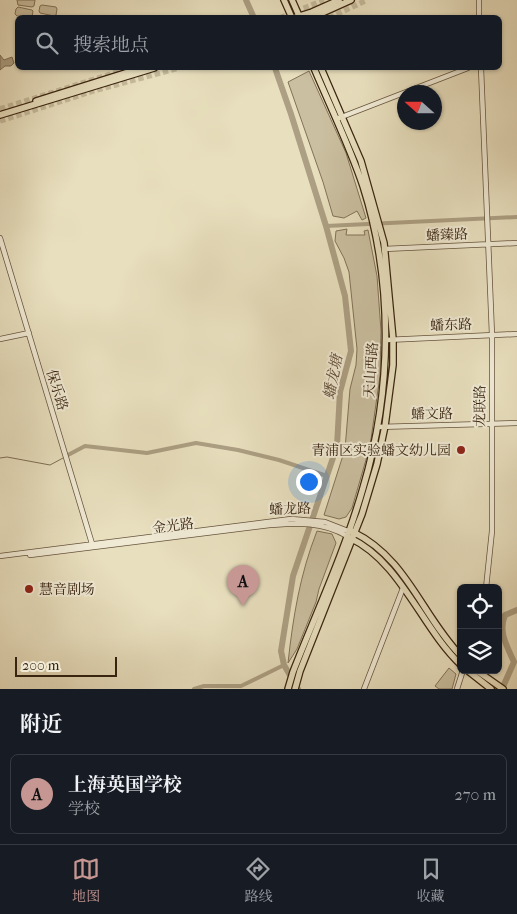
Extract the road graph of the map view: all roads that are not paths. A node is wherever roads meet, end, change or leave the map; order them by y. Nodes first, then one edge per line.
1 (284, 0) edge
2 (292, 0) edge
3 (339, 0) edge
4 (351, 0) edge
5 (479, 0) edge
6 (295, 15) edge
7 (296, 15) edge
8 (301, 15) edge
9 (318, 15) edge
10 (479, 15) edge
11 (135, 70) edge
12 (147, 70) edge
13 (315, 70) edge
14 (322, 70) edge
15 (463, 70) edge
16 (481, 70) edge
17 (0, 114) edge
18 (343, 116) junction
19 (336, 119) junction
20 (374, 216) junction
21 (0, 238) edge
22 (517, 242) edge
23 (488, 244) junction
24 (377, 249) junction
25 (384, 249) junction
26 (29, 333) junction
27 (517, 334) edge
28 (492, 335) junction
29 (393, 338) junction
30 (0, 339) edge
31 (386, 340) junction
32 (517, 423) edge
33 (491, 424) junction
34 (385, 426) junction
35 (378, 427) junction
36 (347, 533) junction
37 (354, 536) junction
38 (93, 546) junction
39 (0, 557) edge
40 (486, 584) edge
41 (403, 588) junction
42 (457, 651) edge
43 (457, 661) edge
44 (463, 674) edge
45 (472, 674) edge
46 (480, 674) edge
47 (493, 686) edge
48 (288, 689) edge
49 (295, 689) edge
50 (364, 689) edge
51 (457, 689) edge
52 (503, 689) edge

1 - 6 main road
2 - 7 main road
3 - 8 main road
4 - 9 main road
5 - 10 street
11 - 17 main road
12 - 17 main road
13 - 19 main road, 天山西路
14 - 18 main road, 天山西路
15 - 18 street
16 - 23 street, 龙联路
18 - 19 street
18 - 20 main road, 天山西路
19 - 20 main road, 天山西路
20 - 24 main road, 天山西路
20 - 25 main road, 天山西路
21 - 26 street, 保乐路
22 - 23 street, 蟠臻路
23 - 25 street, 蟠臻路
23 - 28 street, 龙联路
24 - 25 street, 蟠臻路
24 - 31 main road, 天山西路
25 - 29 main road, 天山西路
26 - 30 street
26 - 38 street, 保乐路
27 - 28 street, 蟠东路
28 - 29 street, 蟠东路
28 - 33 street, 龙联路
29 - 31 street, 蟠东路
29 - 34 main road, 天山西路
31 - 35 main road, 天山西路
32 - 33 street, 蟠文路
33 - 34 street, 蟠文路
33 - 40 street, 龙联路
34 - 35 street, 蟠文路
34 - 37 main road, 天山西路
35 - 36 main road, 天山西路
36 - 37 main road, 蟠龙路
36 - 38 street, 蟠龙路
36 - 48 main road, 天山西路
37 - 41 main road, 蟠龙路
37 - 42 main road, 蟠龙路
37 - 49 main road, 天山西路
38 - 39 street
41 - 43 main road, 蟠龙路
41 - 50 street
44 - 51 street
45 - 47 main road
46 - 47 main road
47 - 52 main road

